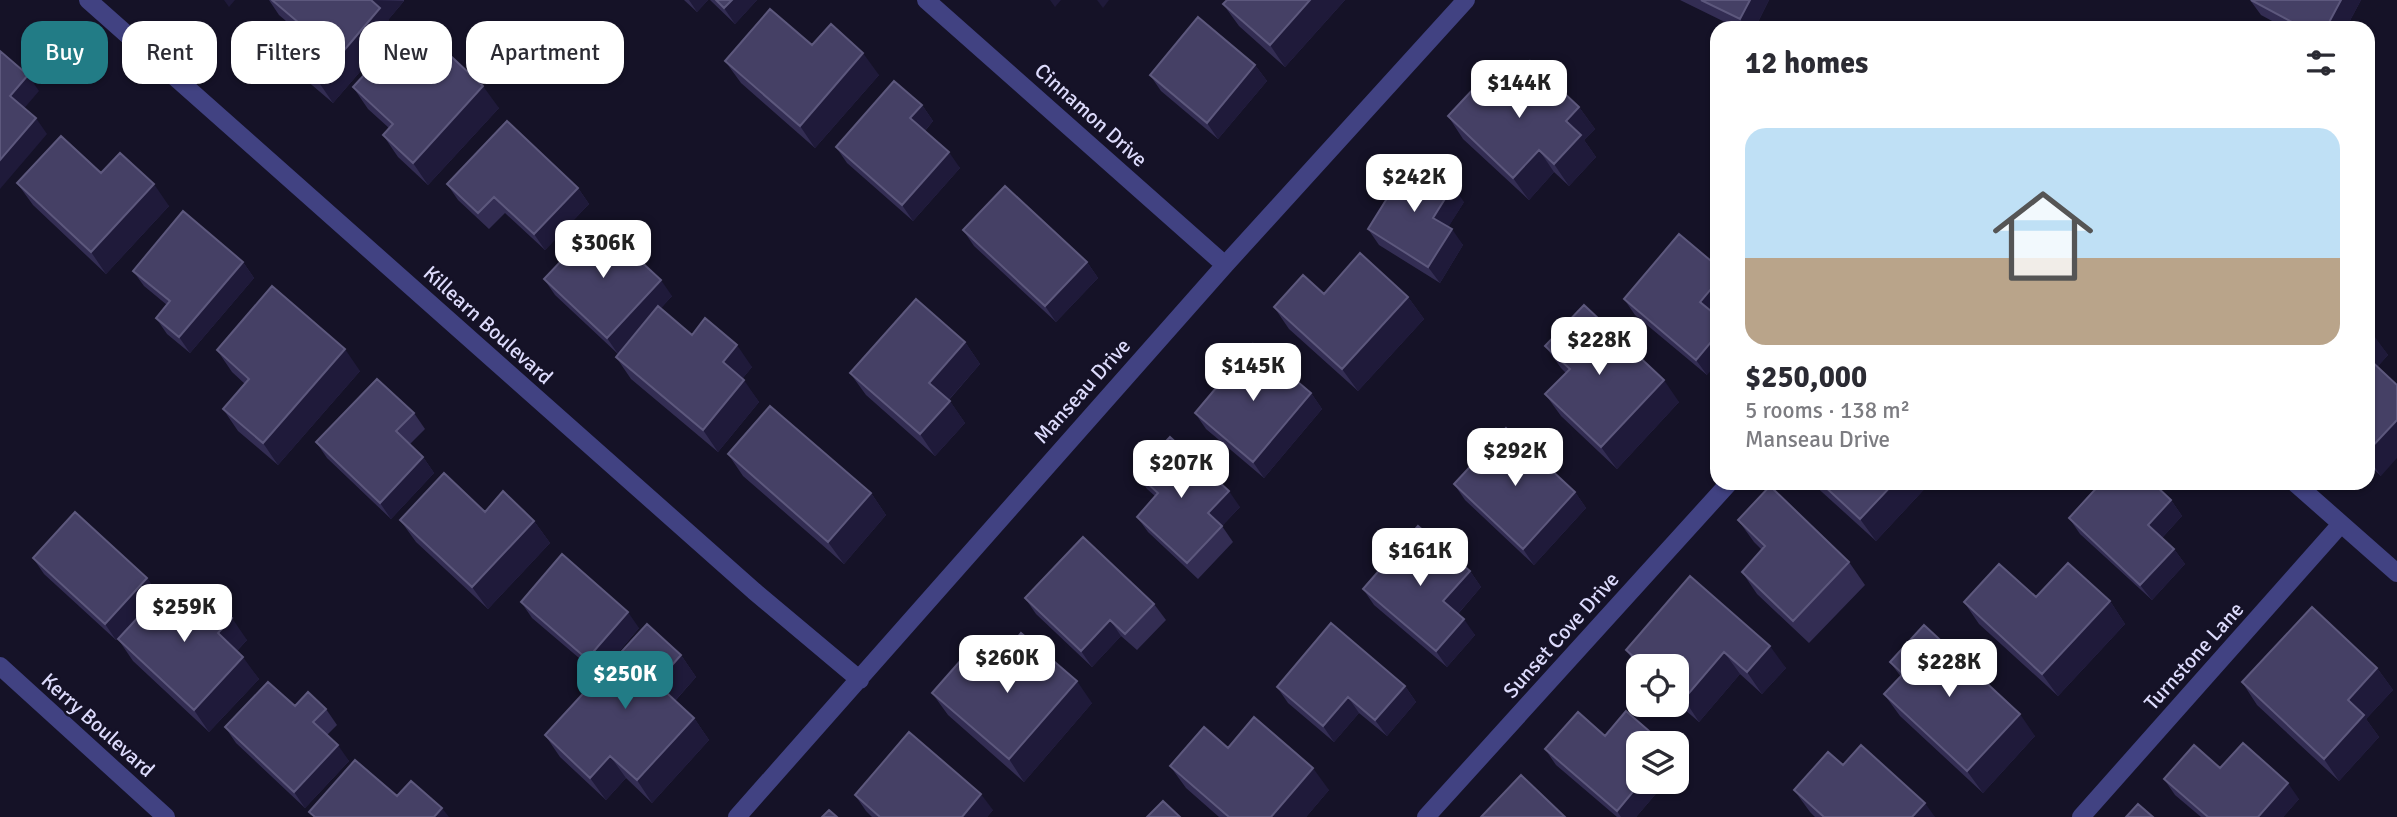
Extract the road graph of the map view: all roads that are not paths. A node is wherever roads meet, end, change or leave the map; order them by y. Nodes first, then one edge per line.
1 (88, 0) edge
2 (926, 0) edge
3 (1466, 0) edge
4 (1225, 265) junction
5 (1723, 490) edge
6 (2303, 490) edge
7 (2342, 524) junction
8 (2397, 573) edge
9 (0, 666) edge
10 (860, 680) junction
11 (146, 811) edge
12 (166, 817) edge
13 (737, 817) edge
14 (1426, 817) edge
15 (2081, 817) edge

1 - 10 street, Killearn Boulevard
2 - 4 street, Cinnamon Drive
3 - 4 street, Manseau Drive
4 - 10 street, Manseau Drive
5 - 14 street, Sunset Cove Drive
6 - 7 street
7 - 8 street
7 - 15 street, Turnstone Lane
9 - 11 street, Kerry Boulevard
10 - 13 street, Manseau Drive
11 - 12 street, Kerry Boulevard

